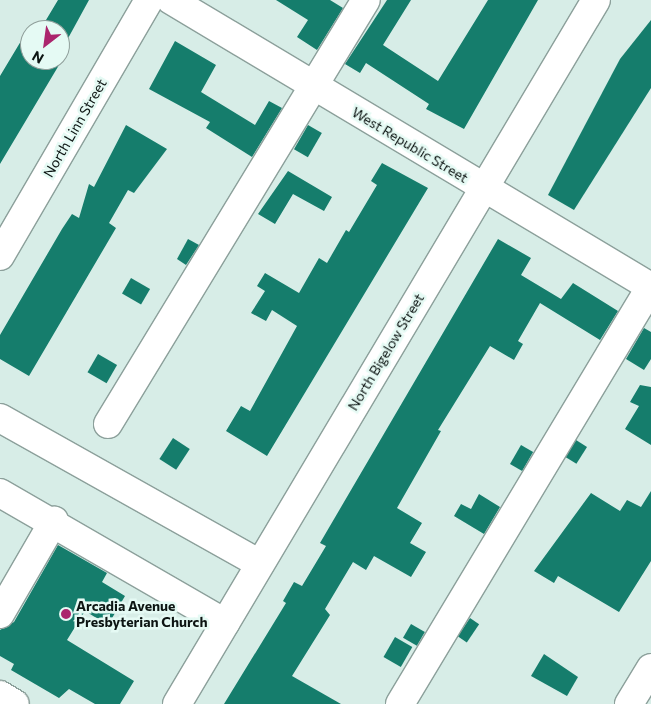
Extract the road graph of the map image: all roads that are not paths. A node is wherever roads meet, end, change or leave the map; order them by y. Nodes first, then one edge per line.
1 (149, 0) edge
2 (171, 0) edge
3 (366, 0) edge
4 (596, 0) edge
5 (314, 86) junction
6 (482, 189) junction
7 (0, 256) edge
8 (651, 287) edge
9 (0, 418) edge
10 (108, 424) dead end
11 (0, 493) edge
12 (54, 521) junction
13 (260, 564) junction
14 (0, 614) edge
15 (225, 622) junction
16 (651, 668) edge
17 (0, 695) edge
18 (15, 704) edge
19 (177, 704) edge
20 (400, 704) edge
21 (630, 704) edge

1 - 7 street, North Linn Street
2 - 5 street, West Republic Street
3 - 5 street
4 - 6 street, North Bigelow Street
5 - 6 street, West Republic Street
5 - 10 street
6 - 8 street, West Republic Street
6 - 13 street, North Bigelow Street
8 - 20 street
9 - 13 street
11 - 12 street
12 - 14 street
12 - 15 street
13 - 15 street, North Bigelow Street
15 - 19 street, North Bigelow Street
16 - 21 street
17 - 18 street

